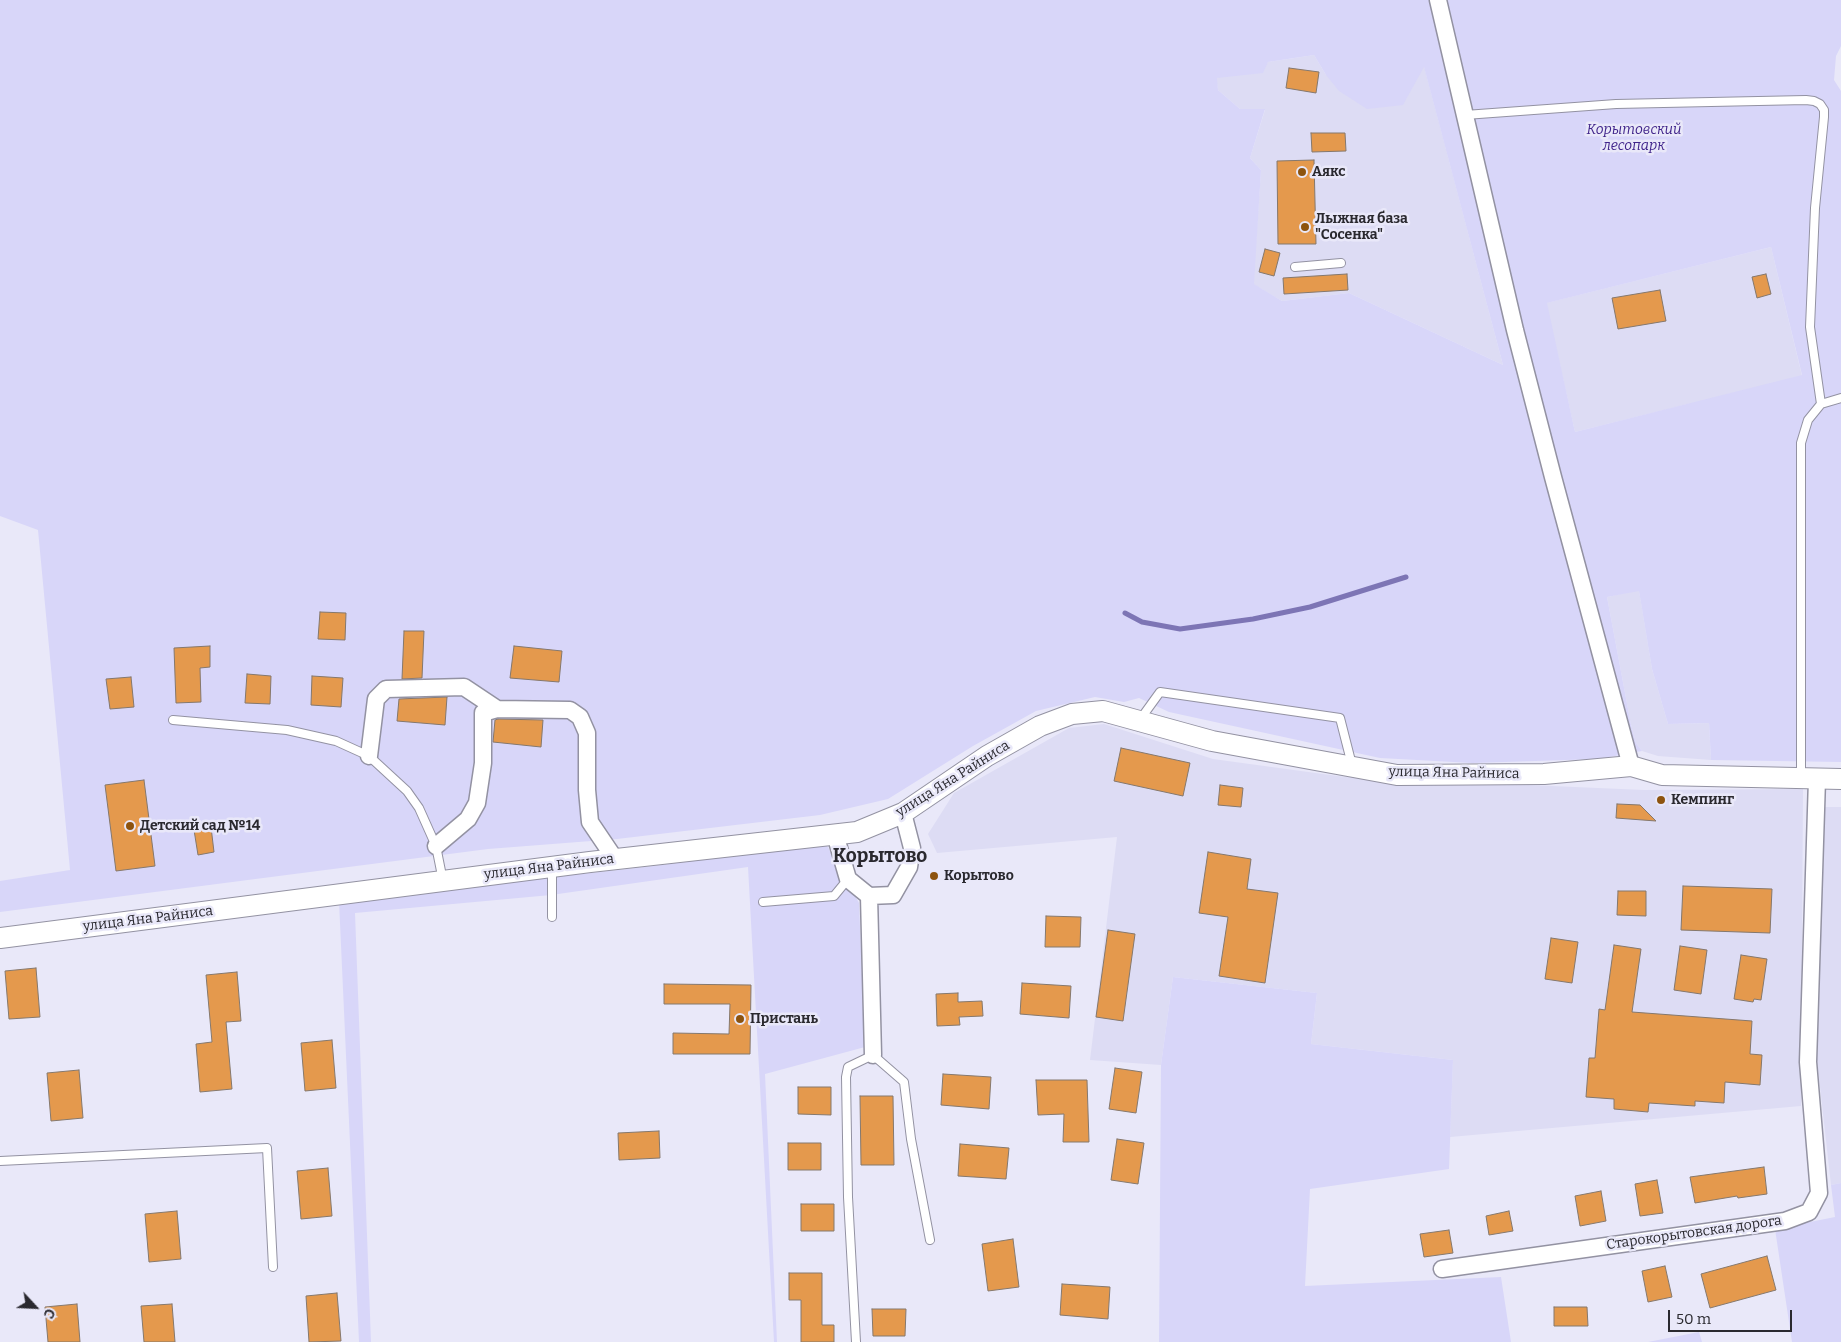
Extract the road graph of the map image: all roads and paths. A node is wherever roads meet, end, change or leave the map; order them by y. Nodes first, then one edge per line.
1 (1438, 0) edge
2 (1464, 114) junction
3 (1341, 263) dead end
4 (1296, 267) dead end
5 (1841, 398) edge
6 (1821, 404) junction
7 (497, 709) junction
8 (172, 720) dead end
9 (1138, 721) junction
10 (369, 756) junction
11 (1631, 766) junction
12 (1352, 767) junction
13 (1809, 778) junction
14 (1841, 779) edge
15 (903, 813) junction
16 (835, 834) junction
17 (436, 846) junction
18 (615, 859) junction
19 (552, 867) junction
20 (848, 879) junction
21 (443, 881) junction
22 (868, 896) junction
23 (763, 902) dead end
24 (552, 917) dead end
25 (0, 938) edge
26 (874, 1055) junction
27 (0, 1161) edge
28 (930, 1240) dead end
29 (273, 1267) dead end
30 (1442, 1269) dead end
31 (856, 1342) edge

1 - 2 street
2 - 6 lane
2 - 11 street
3 - 4 lane
5 - 6 lane
6 - 13 lane
7 - 10 street
7 - 17 street
7 - 18 street
8 - 10 lane
9 - 12 street, улица Яна Райниса
9 - 12 lane
9 - 15 street, улица Яна Райниса
10 - 17 lane
11 - 12 street, улица Яна Райниса
11 - 13 street, улица Яна Райниса
13 - 14 street, улица Яна Райниса
13 - 30 street, Старокорытовская дорога
15 - 16 street, улица Яна Райниса
15 - 22 street
16 - 18 street, улица Яна Райниса
16 - 20 street
17 - 21 lane
18 - 19 street, улица Яна Райниса
19 - 21 street, улица Яна Райниса
19 - 24 lane
20 - 22 street
20 - 23 lane
21 - 25 street, улица Яна Райниса
22 - 26 street
26 - 28 lane
26 - 31 lane
27 - 29 lane

